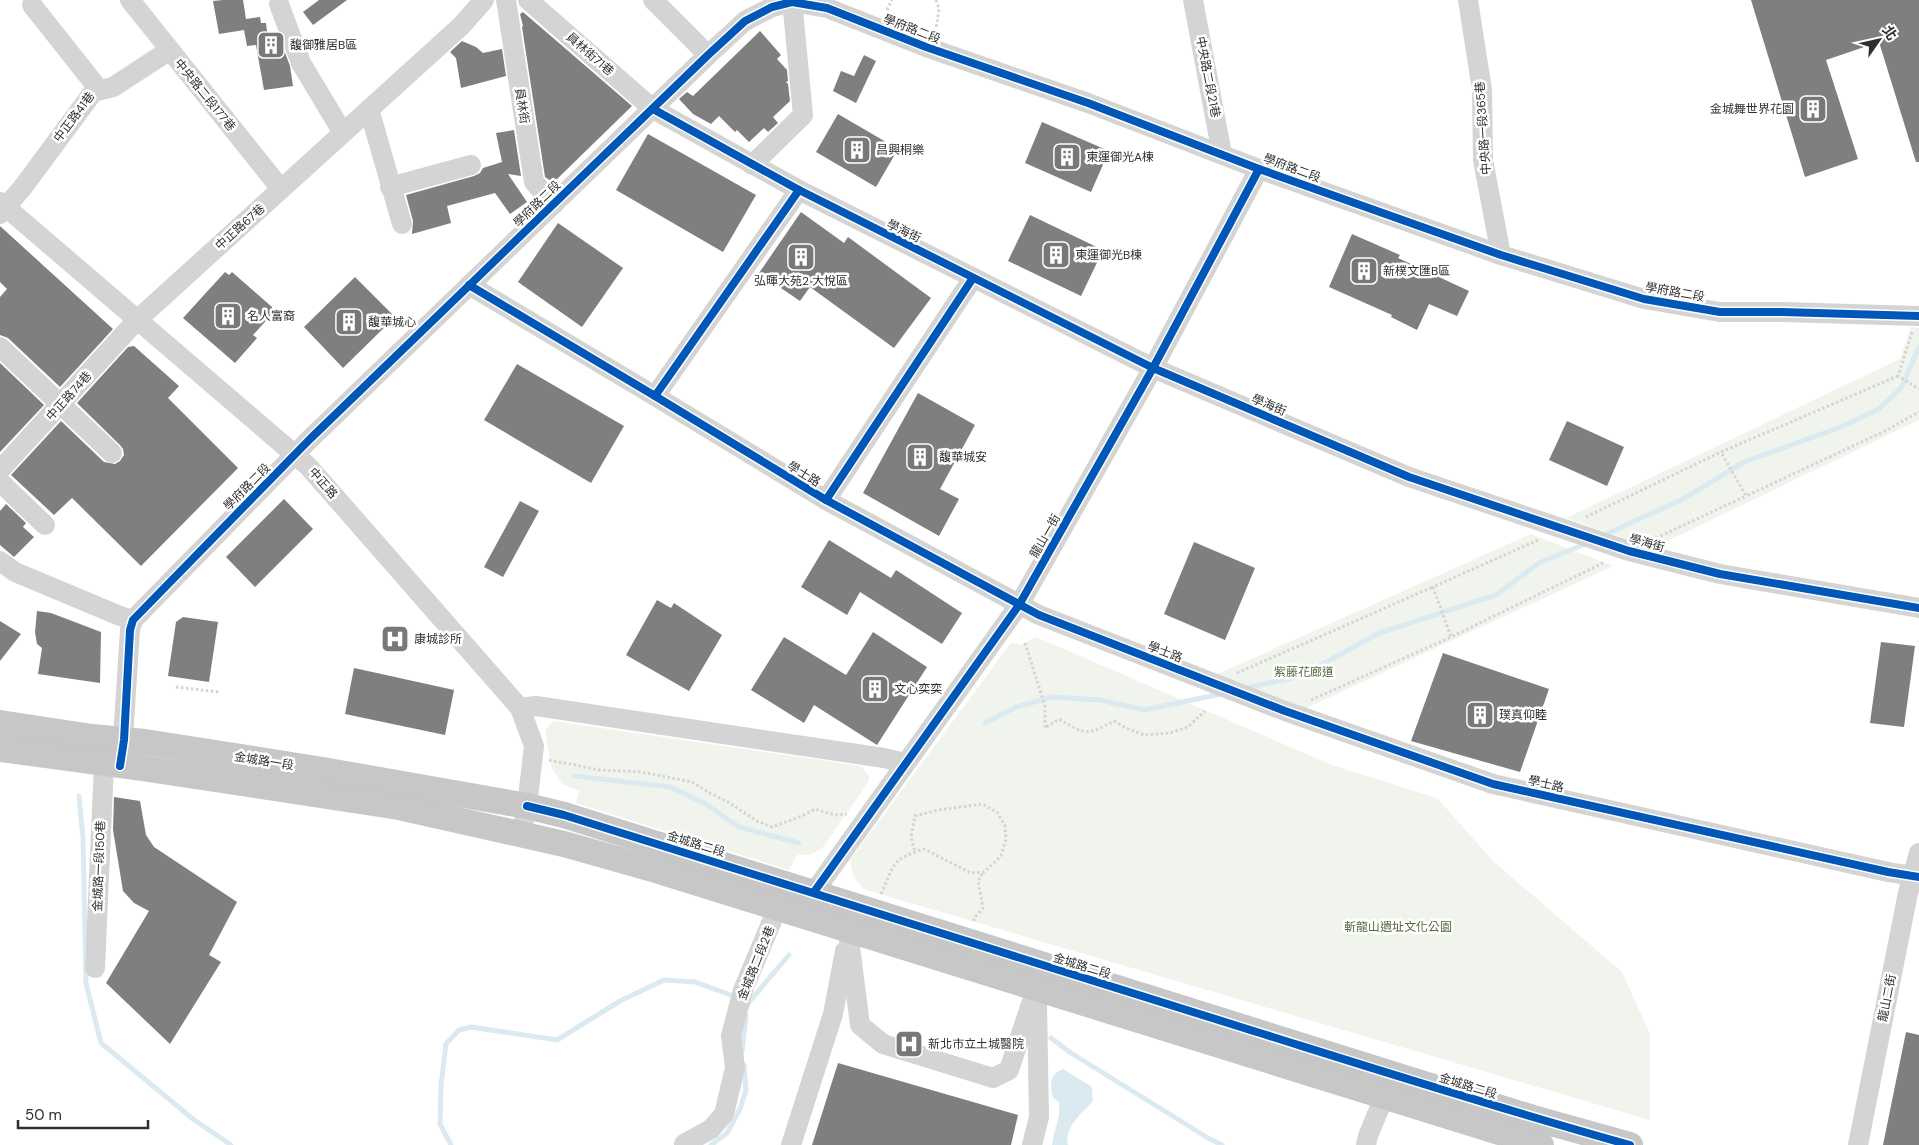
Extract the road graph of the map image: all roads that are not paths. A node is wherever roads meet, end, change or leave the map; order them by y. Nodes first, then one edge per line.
1 (130, 0) edge
2 (484, 0) edge
3 (506, 0) edge
4 (528, 0) edge
5 (653, 0) edge
6 (1193, 0) edge
7 (1468, 0) edge
8 (279, 1) edge
9 (792, 1) edge
10 (771, 4) edge
11 (32, 5) dead end
12 (170, 50) junction
13 (708, 55) junction
14 (93, 92) junction
15 (369, 109) junction
16 (652, 109) junction
17 (343, 133) junction
18 (1222, 154) junction
19 (471, 165) dead end
20 (752, 165) junction
21 (1259, 168) junction
22 (390, 187) junction
23 (281, 190) junction
24 (799, 190) junction
25 (554, 204) junction
26 (2, 208) edge
27 (402, 224) dead end
28 (1501, 255) junction
29 (973, 278) junction
30 (469, 285) junction
31 (1918, 316) edge
32 (137, 320) junction
33 (0, 347) edge
34 (1153, 368) junction
35 (655, 396) junction
36 (61, 405) junction
37 (112, 453) dead end
38 (295, 455) junction
39 (0, 470) edge
40 (0, 482) edge
41 (826, 500) junction
42 (45, 525) dead end
43 (1, 564) edge
44 (1019, 605) junction
45 (1919, 608) edge
46 (133, 620) junction
47 (520, 708) junction
48 (0, 723) edge
49 (124, 740) junction
50 (0, 749) edge
51 (905, 763) junction
52 (112, 765) junction
53 (527, 806) junction
54 (521, 835) junction
55 (1919, 853) edge
56 (1916, 876) edge
57 (814, 892) junction
58 (867, 903) junction
59 (778, 909) junction
60 (848, 931) junction
61 (95, 968) dead end
62 (1036, 989) junction
63 (1384, 1097) junction
64 (1531, 1137) edge
65 (684, 1144) edge
66 (791, 1145) edge
67 (1032, 1145) edge
68 (1366, 1145) edge
69 (1630, 1145) edge
70 (1858, 1145) edge

1 - 12 street, 中央路二段177巷
2 - 15 street, 中正路67巷
3 - 25 street, 員林街
4 - 16 street, 員林街71巷
5 - 13 street
6 - 18 street, 中央路二段21巷
7 - 28 street, 中央路一段365巷
8 - 17 street
9 - 10 street, 學府路二段
9 - 18 street, 學府路二段
9 - 20 street
10 - 13 street, 學府路二段
11 - 14 street, 中正路41巷
12 - 14 street
12 - 23 street, 中央路二段177巷
13 - 16 street, 學府路二段
14 - 26 street, 中正路41巷
15 - 17 street, 中正路67巷
15 - 22 street
16 - 20 street, 學海街
16 - 25 street, 學府路二段
17 - 23 street, 中正路67巷
18 - 21 street, 學府路二段
19 - 22 street
20 - 24 street, 學海街
21 - 28 street, 學府路二段
21 - 34 street, 龍山一街
22 - 27 street
23 - 32 street, 中正路67巷
24 - 29 street, 學海街
24 - 35 street
25 - 30 street, 學府路二段
26 - 32 street, 中正路
28 - 31 street, 學府路二段
29 - 34 street, 學海街
29 - 41 street
30 - 35 street, 學士路
30 - 38 street, 學府路二段
32 - 36 street, 中正路74巷
32 - 38 street, 中正路
33 - 36 street
34 - 44 street, 龍山一街
34 - 45 street, 學海街
35 - 41 street, 學士路
36 - 37 street
36 - 39 street, 中正路74巷
38 - 46 street, 學府路二段
38 - 47 street, 中正路
40 - 42 street
41 - 44 street, 學士路
43 - 46 street
44 - 51 street, 龍山一街
44 - 56 street, 學士路
46 - 49 street
47 - 51 street
47 - 53 street, 中正路
48 - 49 main road, 金城路一段
49 - 52 street
49 - 53 main road, 金城路一段
50 - 52 main road, 金城路一段
51 - 57 street, 龍山一街
52 - 54 main road, 金城路一段
52 - 61 street, 金城路一段150巷
53 - 54 street, 中正路
53 - 57 main road, 金城路二段
54 - 59 main road, 金城路二段
55 - 56 street, 龍山二街
56 - 70 street, 龍山二街
57 - 58 main road, 金城路二段
58 - 60 street
58 - 64 main road, 金城路二段
59 - 60 main road, 金城路二段
59 - 65 street, 金城路二段2巷
60 - 62 main road, 金城路二段
60 - 62 street
60 - 66 street
62 - 63 main road, 金城路二段
62 - 67 street
63 - 64 main road, 金城路二段
63 - 68 street
64 - 69 main road, 金城路二段

